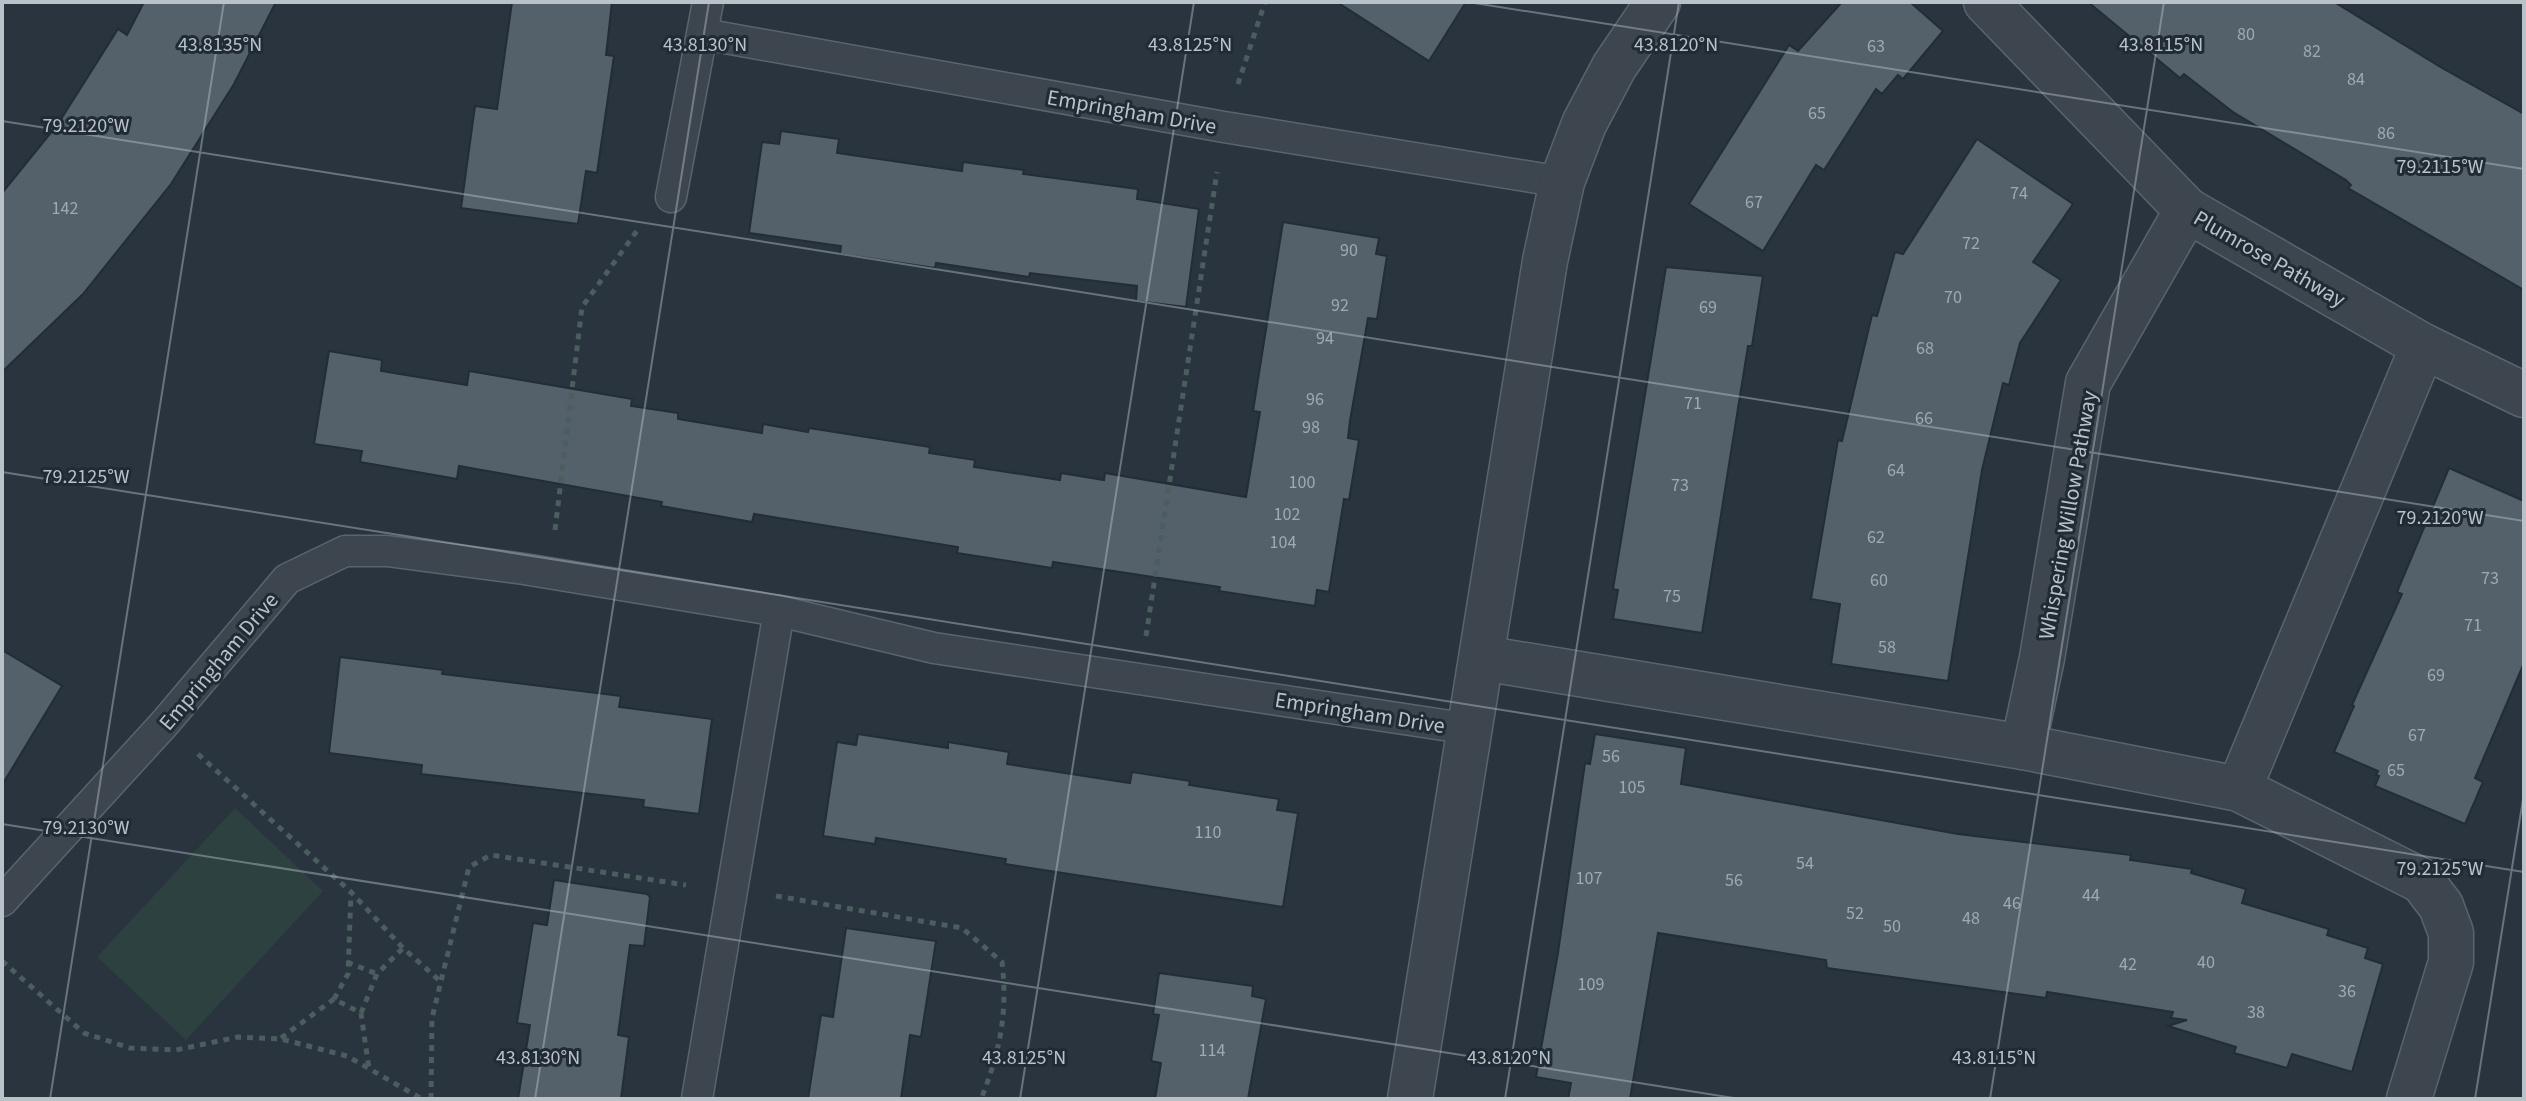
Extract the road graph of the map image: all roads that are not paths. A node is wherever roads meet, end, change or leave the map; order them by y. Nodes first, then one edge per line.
1 (708, 2) edge
2 (1658, 2) edge
3 (1986, 2) edge
4 (703, 34) junction
5 (1562, 182) junction
6 (671, 197) road end
7 (2187, 210) junction
8 (2423, 346) junction
9 (2524, 395) edge
10 (779, 611) junction
11 (1482, 658) junction
12 (1470, 729) junction
13 (2023, 747) junction
14 (2239, 789) junction
15 (2, 901) edge
16 (697, 1099) edge
17 (1410, 1099) edge
18 (2409, 1099) edge

1 - 4 lane
2 - 5 street, Empringham Drive
3 - 7 street, Plumrose Pathway
4 - 5 lane, Empringham Drive
4 - 6 lane
5 - 11 street, Empringham Drive
7 - 8 street, Plumrose Pathway
7 - 13 street, Whispering Willow Pathway
8 - 9 street, Plumrose Pathway
8 - 14 street
10 - 12 lane, Empringham Drive
10 - 15 lane, Empringham Drive
10 - 16 lane
11 - 12 street, Empringham Drive
11 - 13 street
12 - 17 street, Empringham Drive
13 - 14 street
14 - 18 street

